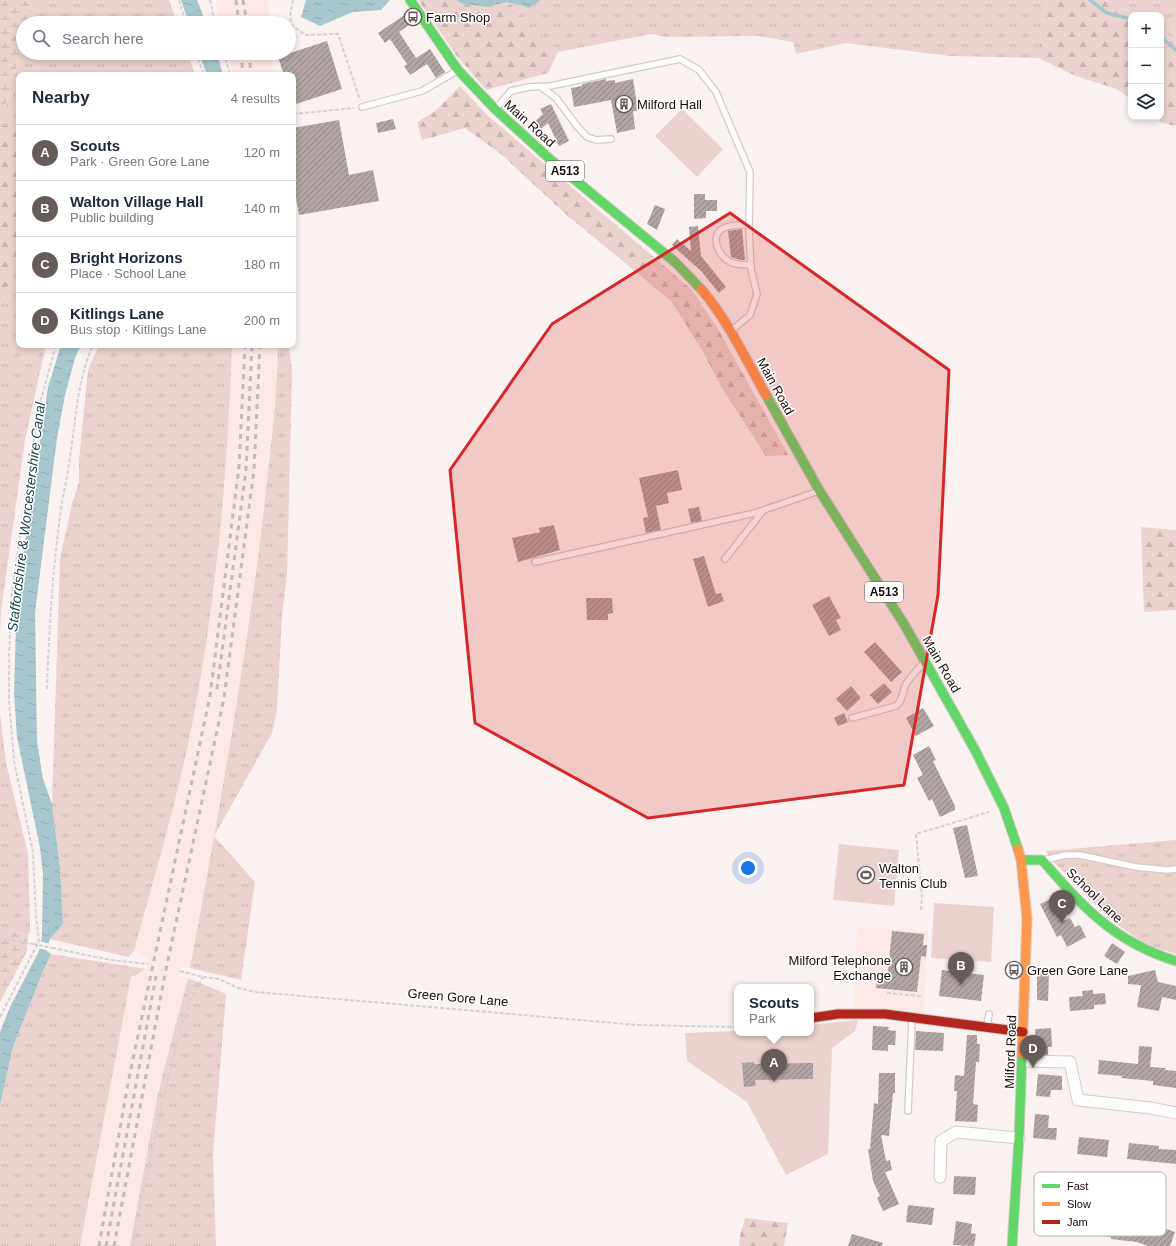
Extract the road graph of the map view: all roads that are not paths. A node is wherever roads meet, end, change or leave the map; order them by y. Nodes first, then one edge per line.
1 (410, 0) edge
2 (458, 70) junction
3 (541, 86) junction
4 (362, 107) road end
5 (495, 110) junction
6 (612, 138) dead end
7 (749, 225) junction
8 (751, 265) junction
9 (730, 332) junction
10 (819, 490) junction
11 (762, 511) junction
12 (725, 559) dead end
13 (536, 562) dead end
14 (925, 661) junction
15 (852, 718) dead end
16 (1021, 860) junction
17 (1042, 860) junction
18 (1176, 869) edge
19 (1176, 962) edge
20 (989, 1014) dead end
21 (912, 1017) junction
22 (814, 1018) edge
23 (987, 1028) junction
24 (1024, 1032) junction
25 (1023, 1061) junction
26 (908, 1111) dead end
27 (1176, 1113) edge
28 (1019, 1138) junction
29 (940, 1177) dead end
30 (1012, 1246) edge

1 - 2 main road, Main Road / A513
2 - 4 lane
2 - 5 main road, Main Road / A513
3 - 5 lane
3 - 6 lane
3 - 7 lane
5 - 9 main road, Main Road / A513
7 - 8 lane
7 - 8 lane
8 - 9 lane
9 - 10 main road, Main Road / A513
10 - 11 lane
10 - 14 main road, Main Road / A513
11 - 12 lane
11 - 13 lane
14 - 15 lane
14 - 16 main road, Main Road / A513
16 - 17 main road
16 - 24 main road, Milford Road / A513
17 - 18 lane
17 - 19 main road, School Lane
20 - 23 lane
21 - 22 main road
21 - 23 main road
21 - 26 lane
23 - 24 main road
24 - 25 main road, Milford Road / A513
25 - 27 street
25 - 28 main road, Milford Road / A513
28 - 29 street
28 - 30 main road, Milford Road / A513

